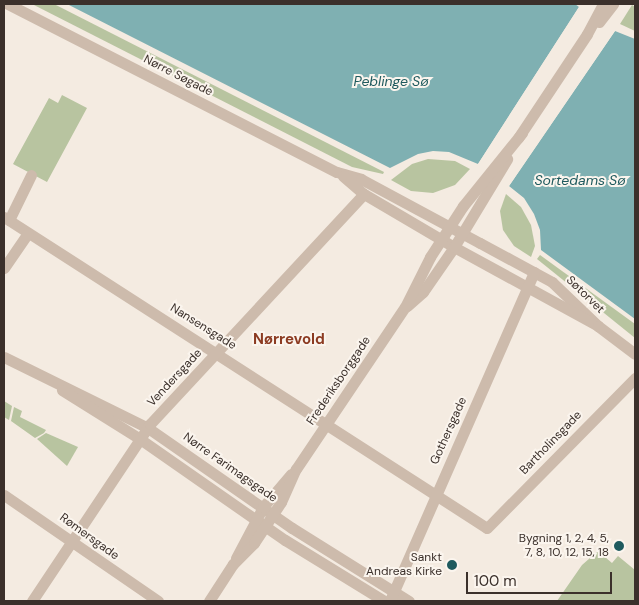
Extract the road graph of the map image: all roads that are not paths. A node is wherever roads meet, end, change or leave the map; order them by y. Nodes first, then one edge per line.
1 (8, 4) edge
2 (603, 4) edge
3 (614, 4) edge
4 (587, 34) junction
5 (522, 133) junction
6 (337, 172) junction
7 (31, 175) dead end
8 (364, 194) junction
9 (6, 219) edge
10 (450, 227) junction
11 (28, 233) junction
12 (463, 234) junction
13 (442, 240) junction
14 (454, 247) junction
15 (4, 268) edge
16 (534, 272) junction
17 (528, 287) junction
18 (405, 307) junction
19 (598, 326) junction
20 (4, 352) edge
21 (217, 353) junction
22 (635, 354) edge
23 (4, 358) edge
24 (20, 364) junction
25 (44, 378) junction
26 (635, 378) edge
27 (327, 423) junction
28 (148, 428) junction
29 (140, 439) junction
30 (296, 470) junction
31 (437, 494) junction
32 (4, 495) edge
33 (263, 507) junction
34 (273, 514) junction
35 (256, 519) junction
36 (266, 526) junction
37 (487, 528) joint
38 (72, 542) junction
39 (234, 564) junction
40 (391, 597) edge
41 (32, 601) edge
42 (158, 601) edge
43 (209, 601) edge
44 (384, 601) edge
45 (409, 601) edge

1 - 6 street, Nørre Søgade
2 - 4 street
3 - 4 street
4 - 5 street
5 - 10 street, Frederiksborggade
5 - 12 street, Frederiksborggade
6 - 8 street, Søtorvet
6 - 10 street, Søtorvet
7 - 9 street
8 - 13 street, Søtorvet
8 - 21 street, Vendersgade
9 - 11 street, Nansensgade
10 - 12 street, Søtorvet
10 - 13 street, Frederiksborggade
11 - 15 street
11 - 21 street, Nansensgade
12 - 14 street, Frederiksborggade
12 - 16 street, Søtorvet
13 - 14 street, Søtorvet
13 - 18 street, Frederiksborggade
14 - 17 street, Søtorvet
14 - 18 street, Frederiksborggade
16 - 17 street, Gothersgade
16 - 19 street, Søtorvet
17 - 19 street, Søtorvet
17 - 31 street, Gothersgade
18 - 27 street, Frederiksborggade
19 - 22 street
20 - 24 street, Nørre Farimagsgade
21 - 27 street, Nansensgade
21 - 28 street, Vendersgade
23 - 24 street, Nørre Farimagsgade
24 - 25 street, Nørre Farimagsgade
25 - 28 street, Nørre Farimagsgade
25 - 29 street, Nørre Farimagsgade
26 - 37 street, Bartholinsgade
27 - 30 street, Frederiksborggade
27 - 31 street, Nansensgade
28 - 29 street, Vendersgade
28 - 33 street, Nørre Farimagsgade
29 - 35 street, Nørre Farimagsgade
29 - 38 street, Vendersgade
30 - 33 street, Frederiksborggade
30 - 34 street, Frederiksborggade
31 - 37 street, Nansensgade
31 - 40 street, Gothersgade
32 - 38 street, Rømersgade
33 - 34 street, Nørre Farimagsgade
33 - 35 street, Frederiksborggade
34 - 36 street, Frederiksborggade
34 - 40 street, Nørre Farimagsgade
35 - 36 street, Nørre Farimagsgade
35 - 39 street, Frederiksborggade
36 - 39 street, Frederiksborggade
36 - 44 street, Nørre Farimagsgade
38 - 41 street, Vendersgade
38 - 42 street, Rømersgade
39 - 43 street, Frederiksborggade
40 - 45 street, Nørre Farimagsgade

